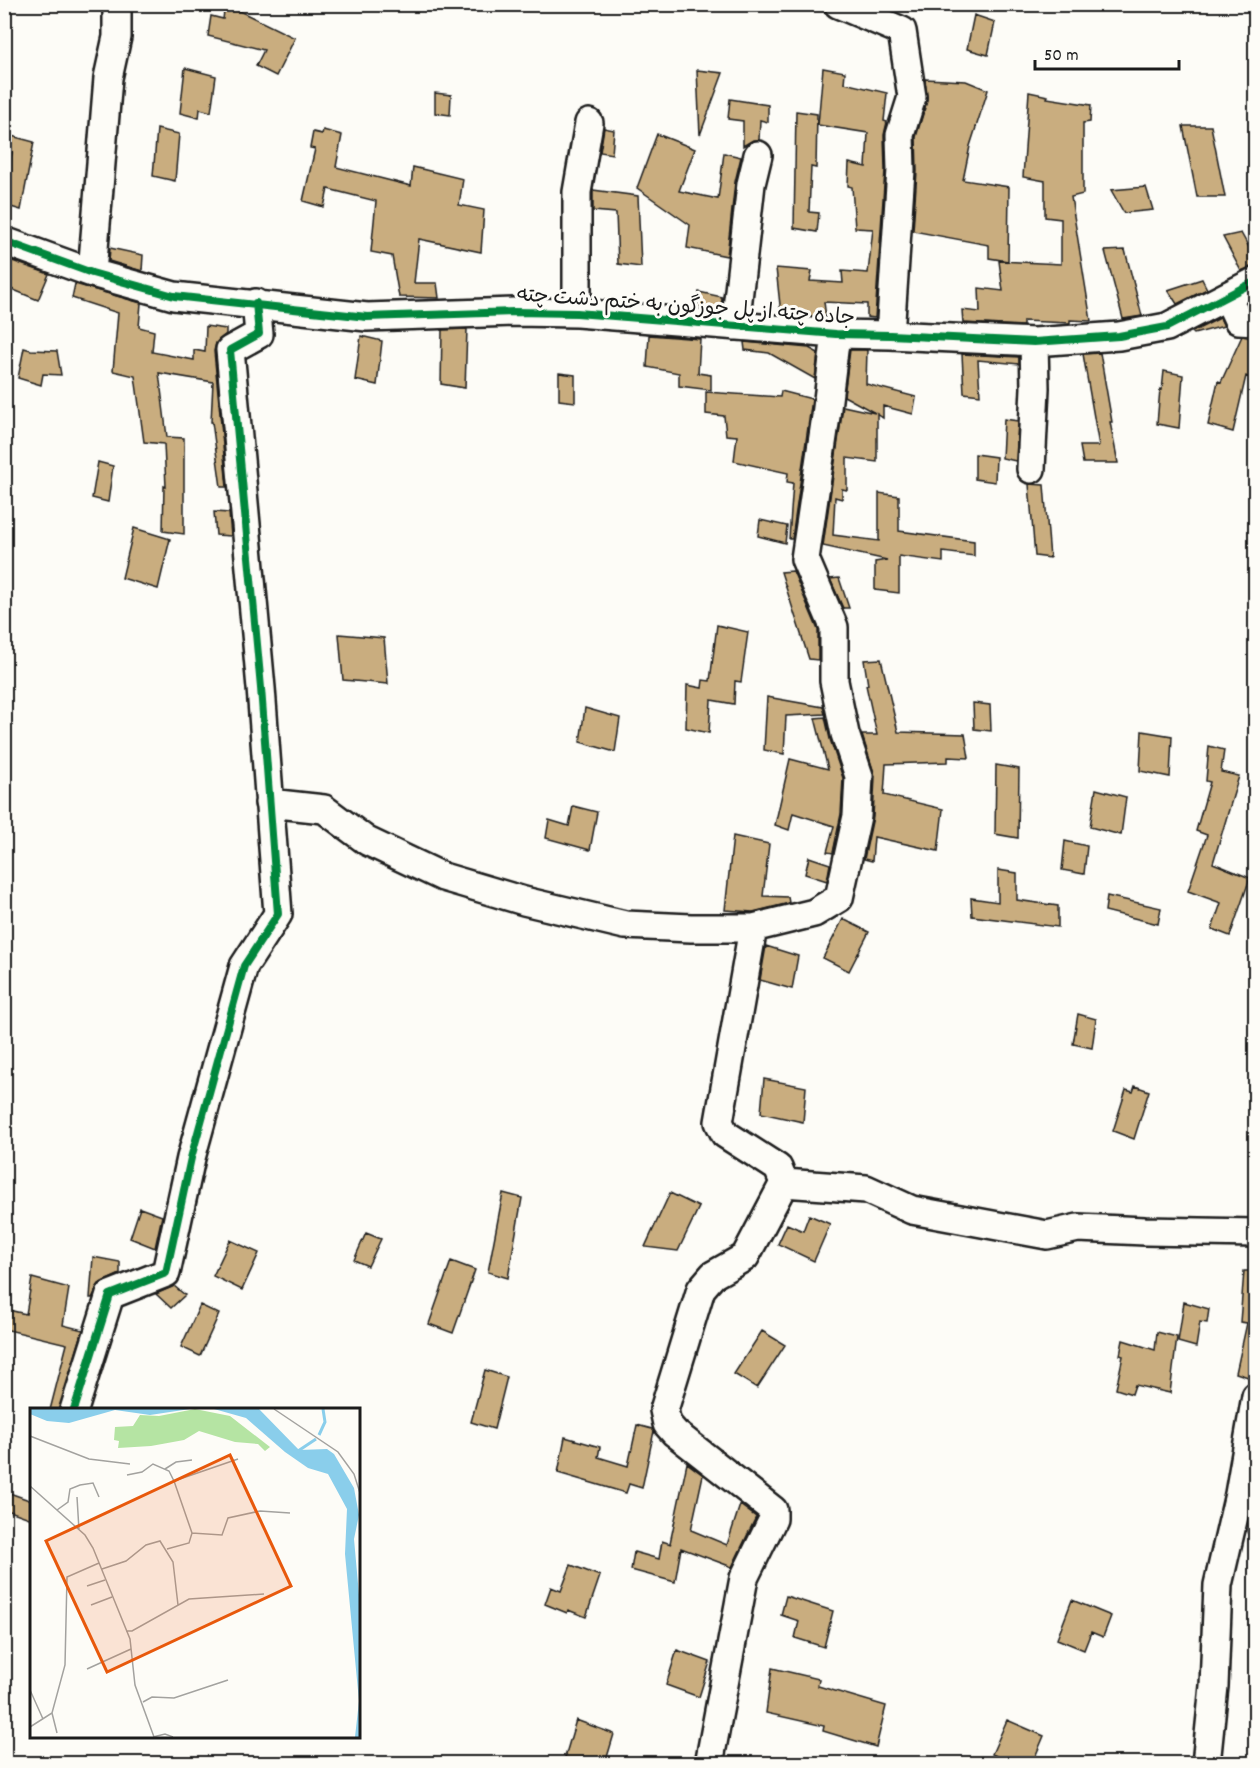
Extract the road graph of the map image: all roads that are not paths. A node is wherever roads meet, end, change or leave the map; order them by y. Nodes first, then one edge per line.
1 (117, 4) edge
2 (838, 4) edge
3 (590, 123) dead end
4 (758, 155) dead end
5 (4, 241) edge
6 (92, 273) junction
7 (1256, 281) edge
8 (1227, 296) junction
9 (256, 303) junction
10 (577, 313) junction
11 (1256, 321) edge
12 (735, 326) junction
13 (836, 334) junction
14 (890, 335) junction
15 (1035, 342) junction
16 (1031, 469) dead end
17 (269, 803) junction
18 (753, 928) junction
19 (784, 1183) junction
20 (1256, 1233) edge
21 (1256, 1396) edge
22 (75, 1408) edge
23 (709, 1764) edge
24 (1206, 1764) edge

1 - 6 street
2 - 14 street
3 - 10 street
4 - 12 street
5 - 6 street, جاده چته از پل جوزگون به ختم دشت چته
6 - 9 street, جاده چته از پل جوزگون به ختم دشت چته
7 - 8 street, جاده چته از پل جوزگون به ختم دشت چته
8 - 11 street
8 - 15 street, جاده چته از پل جوزگون به ختم دشت چته
9 - 10 street, جاده چته از پل جوزگون به ختم دشت چته
9 - 17 street
10 - 12 street, جاده چته از پل جوزگون به ختم دشت چته
12 - 13 street, جاده چته از پل جوزگون به ختم دشت چته
13 - 14 street, جاده چته از پل جوزگون به ختم دشت چته
13 - 18 street
14 - 15 street, جاده چته از پل جوزگون به ختم دشت چته
15 - 16 street
17 - 18 street
17 - 22 street
18 - 19 street
19 - 20 street
19 - 23 street
21 - 24 street

